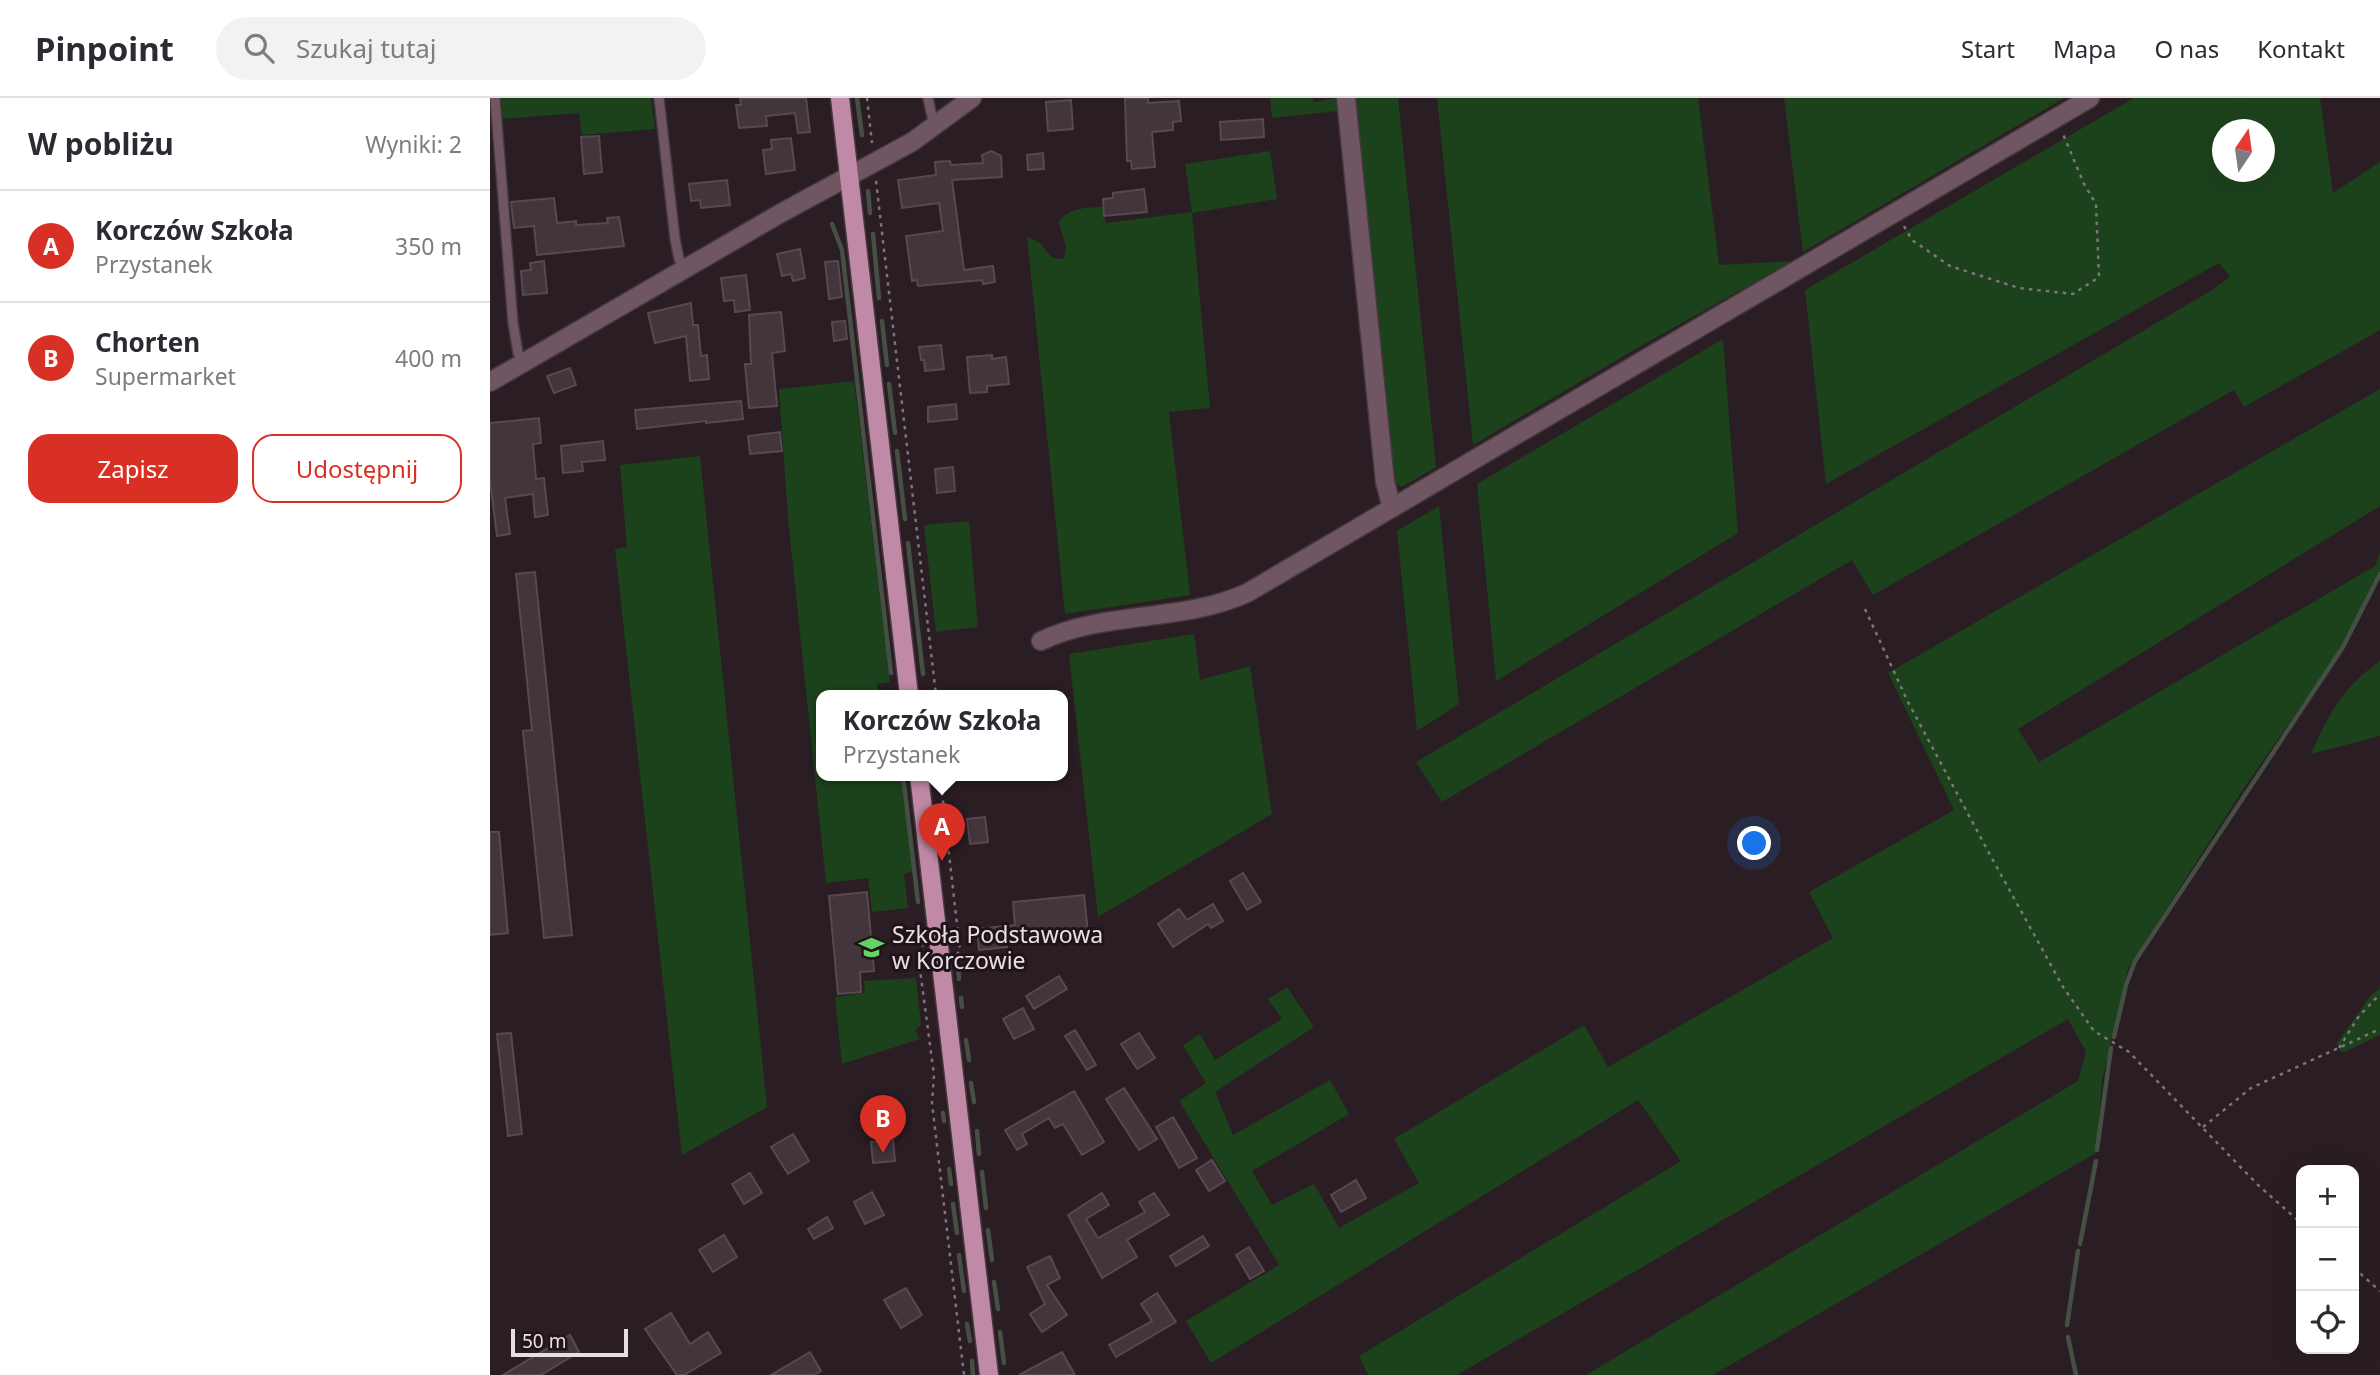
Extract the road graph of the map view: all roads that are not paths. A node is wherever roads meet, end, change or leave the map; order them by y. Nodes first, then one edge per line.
1 (495, 98) edge
2 (659, 98) edge
3 (840, 98) edge
4 (928, 98) edge
5 (972, 98) edge
6 (1346, 98) edge
7 (2090, 98) edge
8 (934, 128) junction
9 (849, 176) junction
10 (685, 269) junction
11 (524, 363) junction
12 (490, 382) edge
13 (1392, 508) junction
14 (1041, 641) dead end
15 (908, 690) edge
16 (920, 781) edge
17 (989, 1375) edge

1 - 11 lane
2 - 10 lane
3 - 9 main road
4 - 8 lane
5 - 8 street
6 - 13 street
7 - 13 street
8 - 9 street
9 - 10 street
9 - 15 main road
10 - 11 street
11 - 12 street
13 - 14 street
16 - 17 main road

